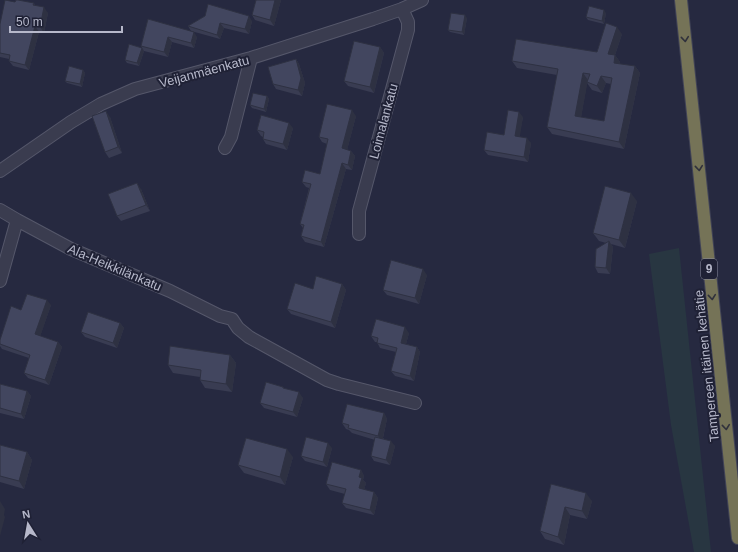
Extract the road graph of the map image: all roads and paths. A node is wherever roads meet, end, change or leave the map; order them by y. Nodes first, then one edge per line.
1 (422, 0) edge
2 (681, 0) edge
3 (402, 9) junction
4 (251, 58) junction
5 (225, 148) dead end
6 (0, 171) edge
7 (0, 210) edge
8 (17, 220) junction
9 (359, 234) dead end
10 (0, 281) edge
11 (415, 403) dead end
12 (738, 538) edge

1 - 3 street, Veijanmäenkatu
2 -> 12 highway, Tampereen itäinen kehätie / 9
3 - 4 street, Veijanmäenkatu
3 - 9 street, Loimalankatu
4 - 5 street
4 - 6 street, Veijanmäenkatu
7 - 8 street, Ala-Heikkilänkatu
8 - 10 street
8 - 11 street, Ala-Heikkilänkatu

